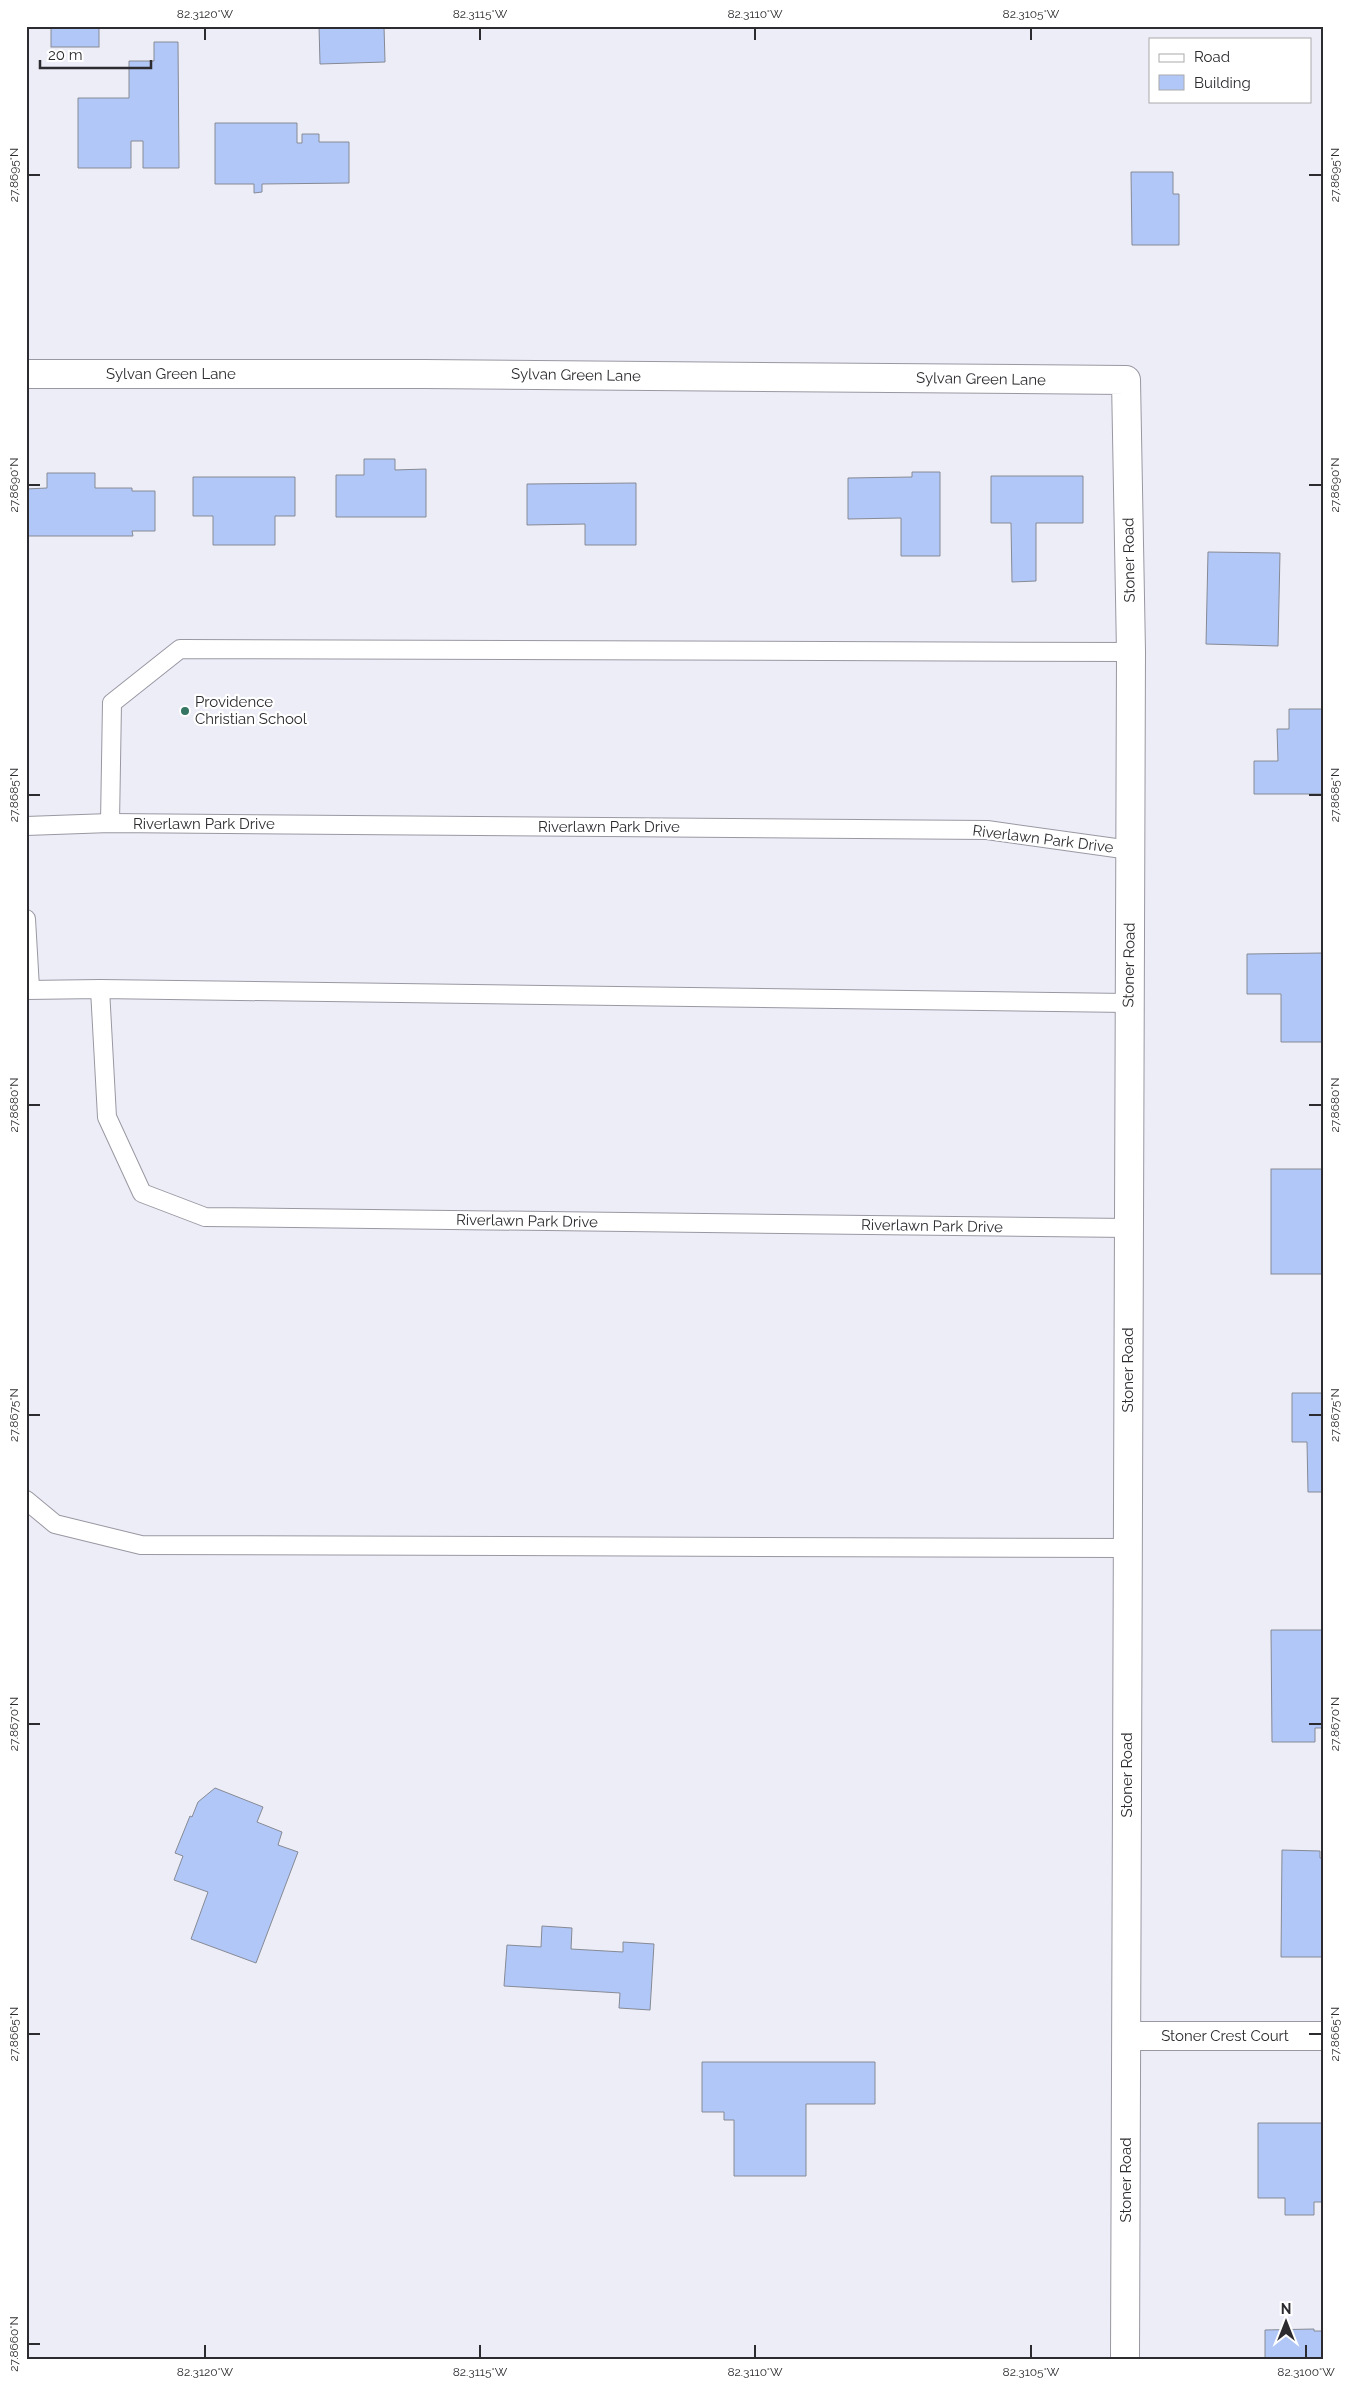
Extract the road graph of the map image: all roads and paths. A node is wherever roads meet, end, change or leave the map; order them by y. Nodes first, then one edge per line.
1 (26, 374) edge
2 (1126, 380) joint
3 (1131, 652) junction
4 (110, 823) junction
5 (26, 826) edge
6 (1130, 850) junction
7 (26, 919) edge
8 (28, 989) edge
9 (100, 989) junction
10 (1128, 1003) junction
11 (1129, 1228) junction
12 (26, 1500) edge
13 (1128, 1548) junction
14 (1127, 2036) junction
15 (1323, 2036) edge
16 (1125, 2359) edge

1 - 2 street, Sylvan Green Lane
2 - 3 street, Stoner Road
3 - 4 lane
3 - 6 street, Stoner Road
4 - 5 lane, Riverlawn Park Drive
4 - 6 lane, Riverlawn Park Drive
6 - 10 street, Stoner Road
7 - 8 lane
8 - 9 lane
9 - 10 lane
9 - 11 lane, Riverlawn Park Drive
10 - 11 street, Stoner Road
11 - 13 street, Stoner Road
12 - 13 lane
13 - 14 street, Stoner Road
14 - 15 street, Stoner Crest Court
14 - 16 street, Stoner Road

